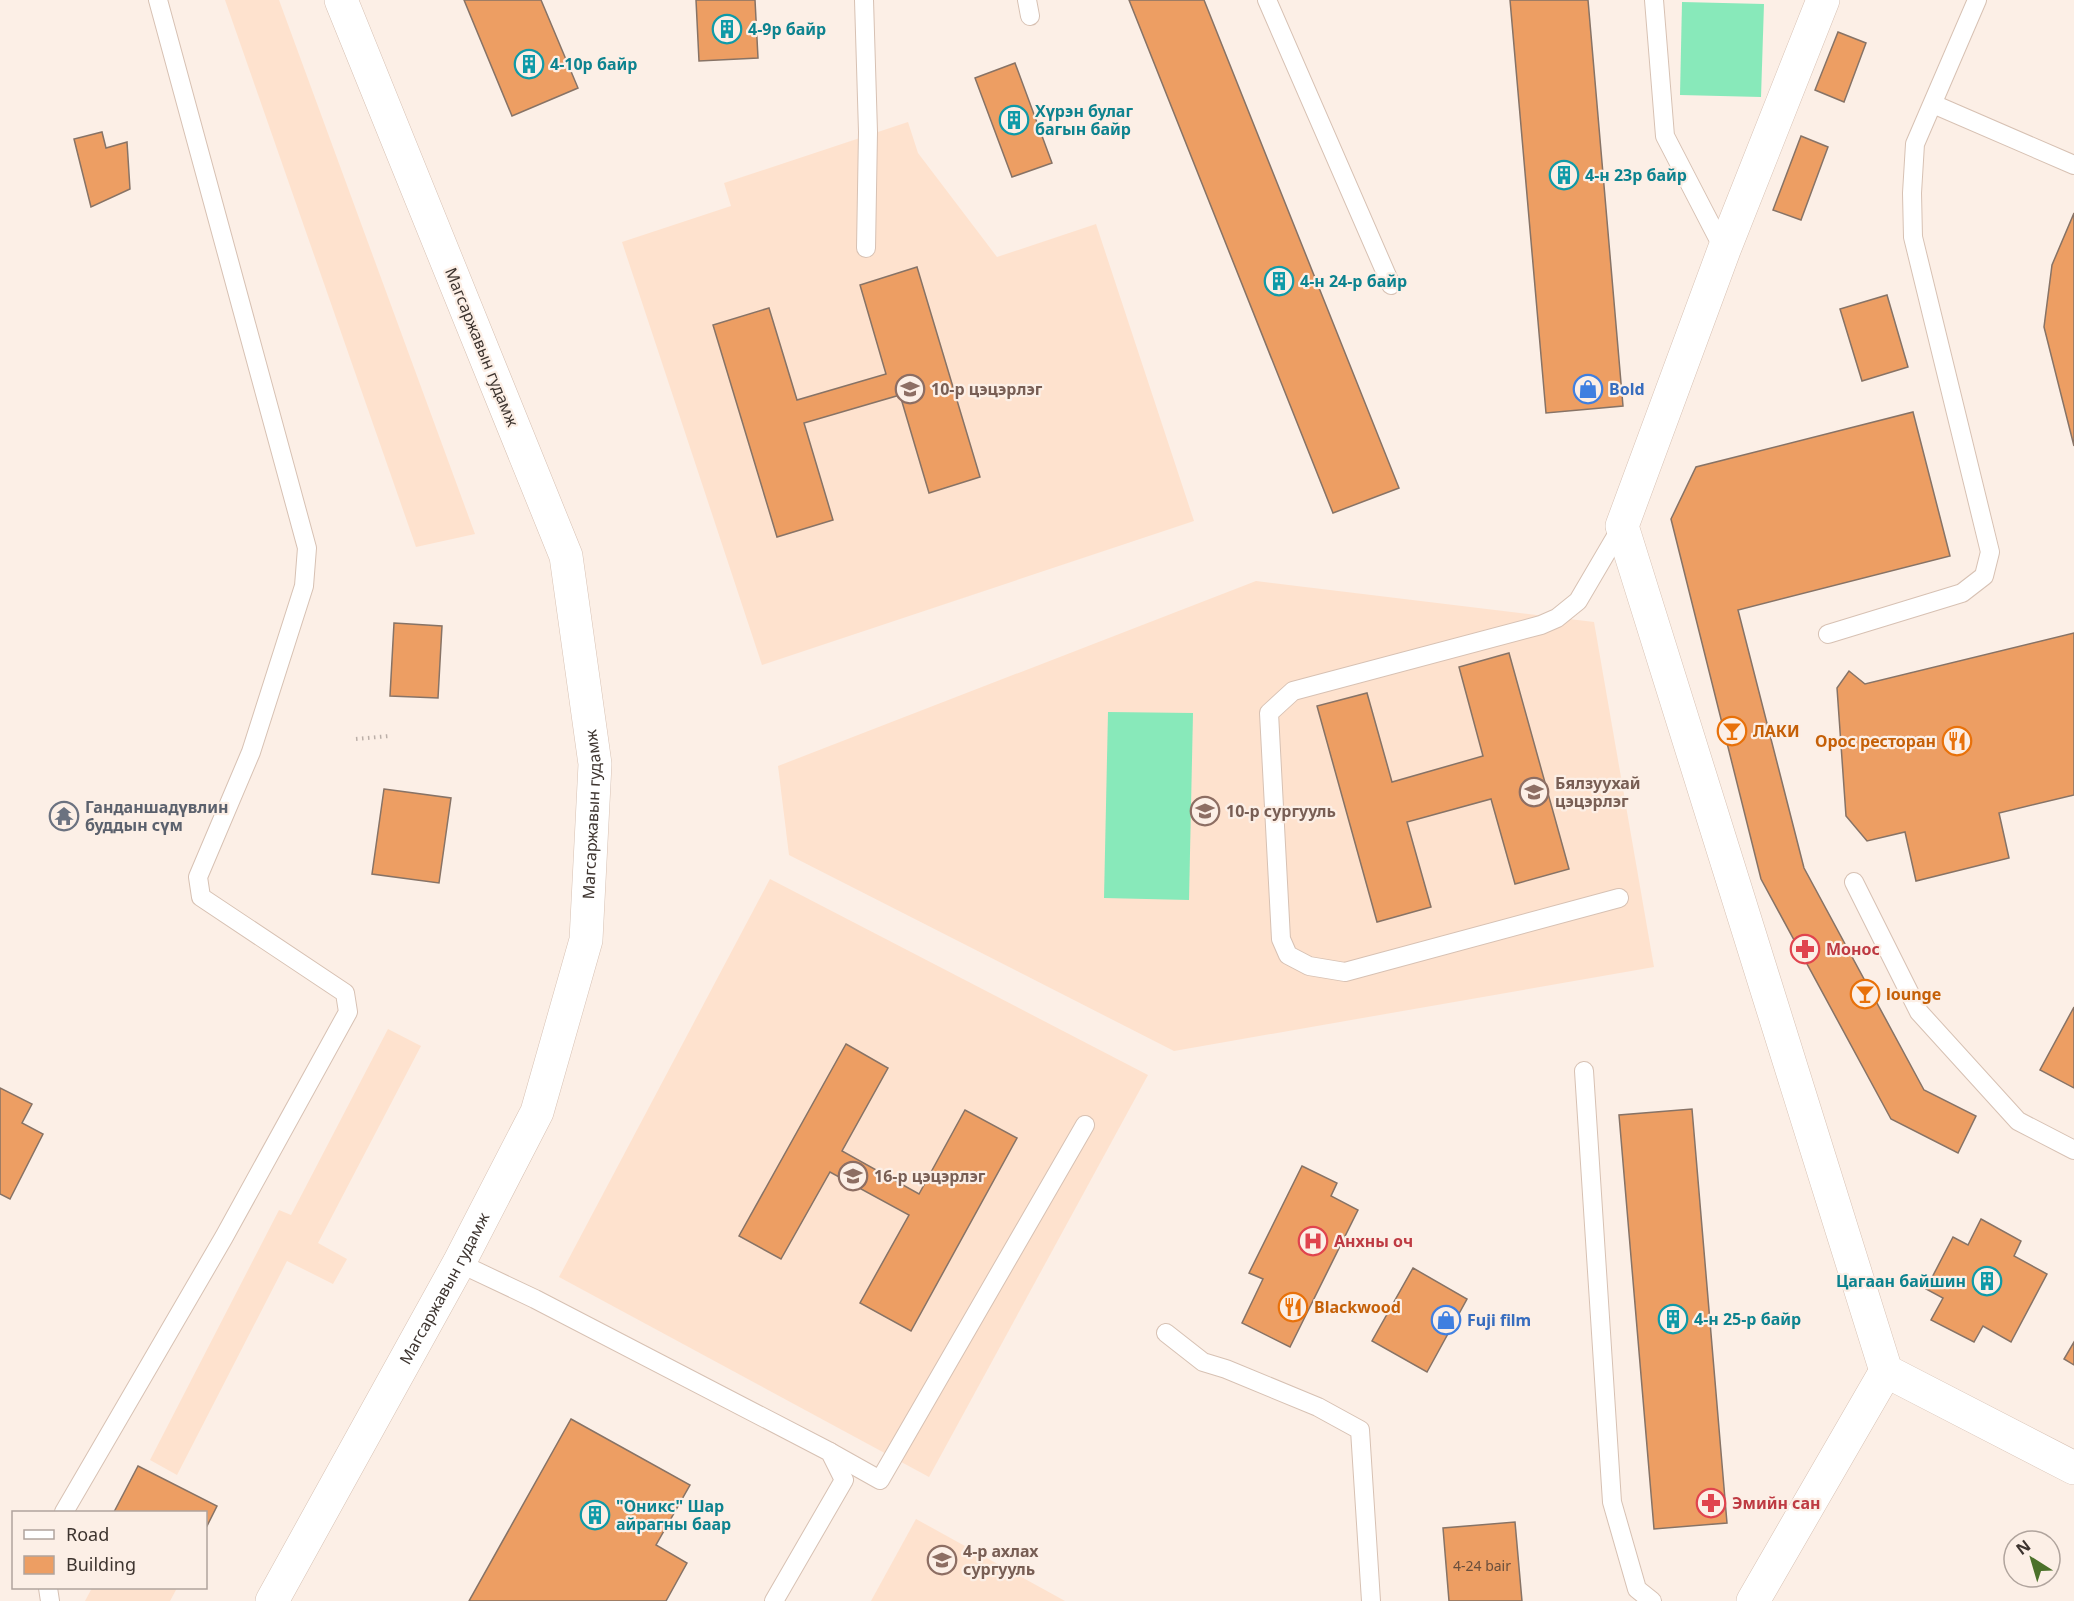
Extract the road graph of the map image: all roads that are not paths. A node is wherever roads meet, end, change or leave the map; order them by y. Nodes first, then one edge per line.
1 (158, 0) edge
2 (341, 0) edge
3 (864, 0) edge
4 (1267, 0) edge
5 (1654, 0) edge
6 (1823, 0) edge
7 (1977, 0) edge
8 (1933, 104) junction
9 (2074, 165) edge
10 (866, 248) dead end
11 (1724, 250) junction
12 (1391, 285) dead end
13 (1622, 526) junction
14 (1828, 634) dead end
15 (1854, 882) dead end
16 (1619, 898) dead end
17 (1584, 1071) dead end
18 (1084, 1125) dead end
19 (2074, 1150) edge
20 (459, 1263) junction
21 (1166, 1333) dead end
22 (1886, 1371) junction
23 (830, 1452) junction
24 (2074, 1468) edge
25 (65, 1511) edge
26 (272, 1601) edge
27 (774, 1601) edge
28 (1371, 1601) edge
29 (1652, 1601) edge
30 (1753, 1601) edge

1 - 25 lane
2 - 20 street, Магсаржавын гудамж
3 - 10 lane
4 - 12 lane
5 - 11 lane
6 - 11 street
7 - 8 lane
8 - 9 lane
8 - 14 lane
11 - 13 street
13 - 16 lane
13 - 22 street
15 - 19 lane
17 - 29 lane
18 - 23 lane
20 - 23 lane
20 - 26 street, Магсаржавын гудамж
21 - 28 lane
22 - 24 street
22 - 30 street
23 - 27 lane

